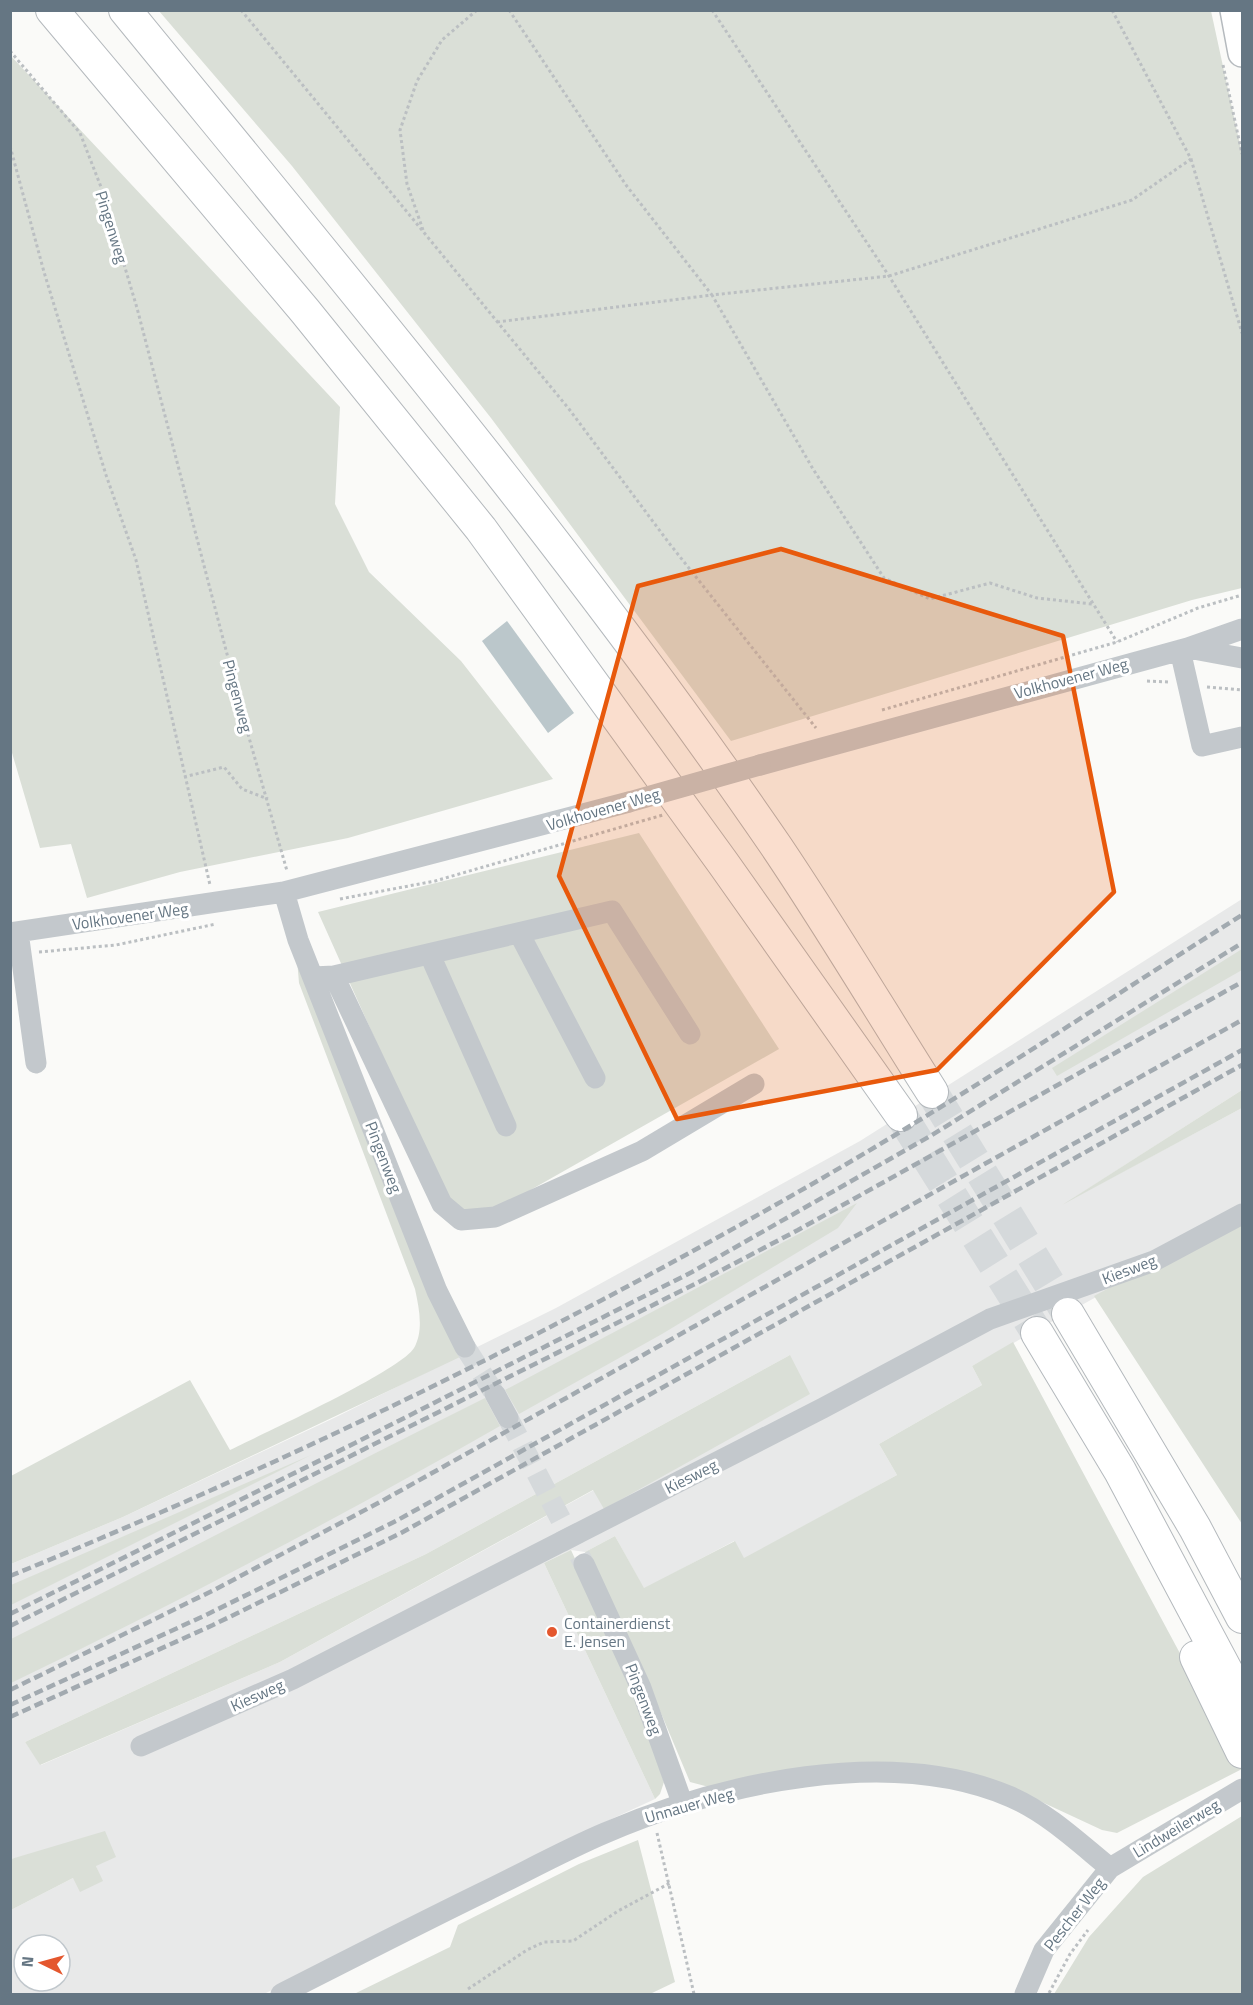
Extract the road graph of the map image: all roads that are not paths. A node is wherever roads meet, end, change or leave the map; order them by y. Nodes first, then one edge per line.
1 (52, 10) edge
2 (125, 10) edge
3 (1234, 10) edge
4 (1232, 54) edge
5 (1242, 629) edge
6 (1184, 649) junction
7 (1242, 658) edge
8 (1242, 737) edge
9 (280, 882) junction
10 (14, 933) edge
11 (519, 933) junction
12 (430, 955) junction
13 (313, 976) junction
14 (334, 976) junction
15 (690, 1034) dead end
16 (36, 1063) dead end
17 (595, 1078) dead end
18 (754, 1084) dead end
19 (932, 1092) tunnel mouth
20 (901, 1115) tunnel mouth
21 (506, 1126) dead end
22 (1242, 1214) edge
23 (1068, 1314) tunnel mouth
24 (1037, 1333) tunnel mouth
25 (465, 1347) tunnel mouth
26 (495, 1394) tunnel mouth
27 (508, 1418) tunnel mouth
28 (1120, 1471) junction
29 (1195, 1528) junction
30 (584, 1564) tunnel mouth
31 (1242, 1589) edge
32 (1242, 1617) edge
33 (1242, 1700) edge
34 (141, 1746) dead end
35 (1242, 1752) edge
36 (1242, 1789) edge
37 (683, 1804) junction
38 (1110, 1868) junction
39 (281, 1995) edge
40 (1024, 1995) edge

1 - 20 highway
2 - 19 highway
3 - 4 main road
5 - 6 street, Volkhovener Weg
6 - 7 street, Volkhovener Weg
6 - 8 street
6 - 9 street, Volkhovener Weg, bridge
9 - 10 street, Volkhovener Weg
9 - 13 street, Pingenweg
10 - 16 street
11 - 12 street
11 - 15 street
11 - 17 street
12 - 14 street
12 - 21 street
13 - 14 street
13 - 25 street, Pingenweg
14 - 18 street
22 - 34 street, Kiesweg
23 - 29 highway
24 - 28 highway
26 - 27 street
28 - 33 highway
28 - 35 highway
29 - 31 highway
29 - 32 highway
30 - 37 street, Pingenweg
36 - 38 street, Lindweilerweg
37 - 38 street, Unnauer Weg
37 - 39 street, Unnauer Weg
38 - 40 street, Pescher Weg

